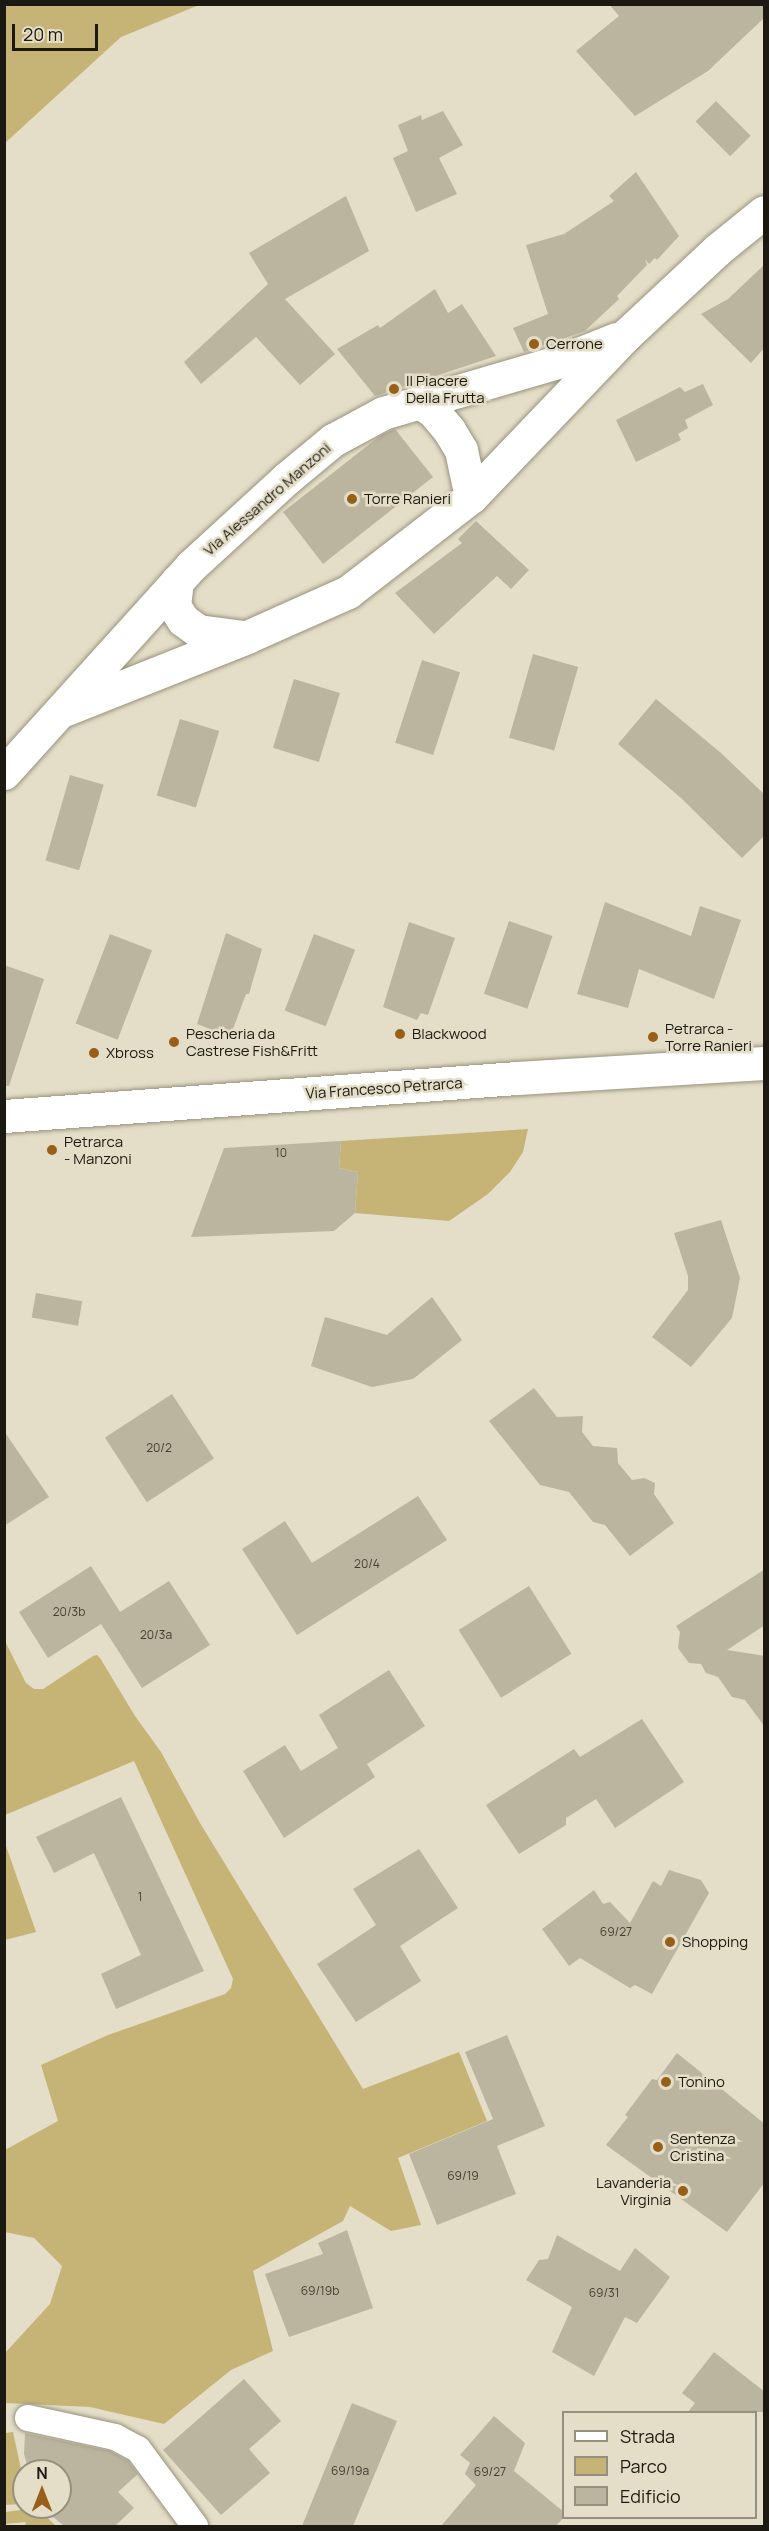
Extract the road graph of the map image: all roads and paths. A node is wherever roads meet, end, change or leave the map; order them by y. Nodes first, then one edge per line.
1 (765, 212) edge
2 (626, 335) junction
3 (419, 402) junction
4 (471, 497) junction
5 (177, 581) junction
6 (247, 637) junction
7 (64, 710) junction
8 (4, 774) edge
9 (765, 1063) edge
10 (4, 1116) edge
11 (28, 2418) dead end
12 (195, 2526) edge

1 - 2 street, Via Alessandro Manzoni
2 - 3 street, Via Alessandro Manzoni
2 - 4 street, Via Alessandro Manzoni
3 - 4 street
3 - 5 street, Via Alessandro Manzoni
4 - 6 street, Via Alessandro Manzoni
5 - 6 street
5 - 7 street, Via Alessandro Manzoni
6 - 7 street, Via Alessandro Manzoni
7 - 8 street, Via Alessandro Manzoni
9 - 10 street, Via Francesco Petrarca
11 - 12 street

